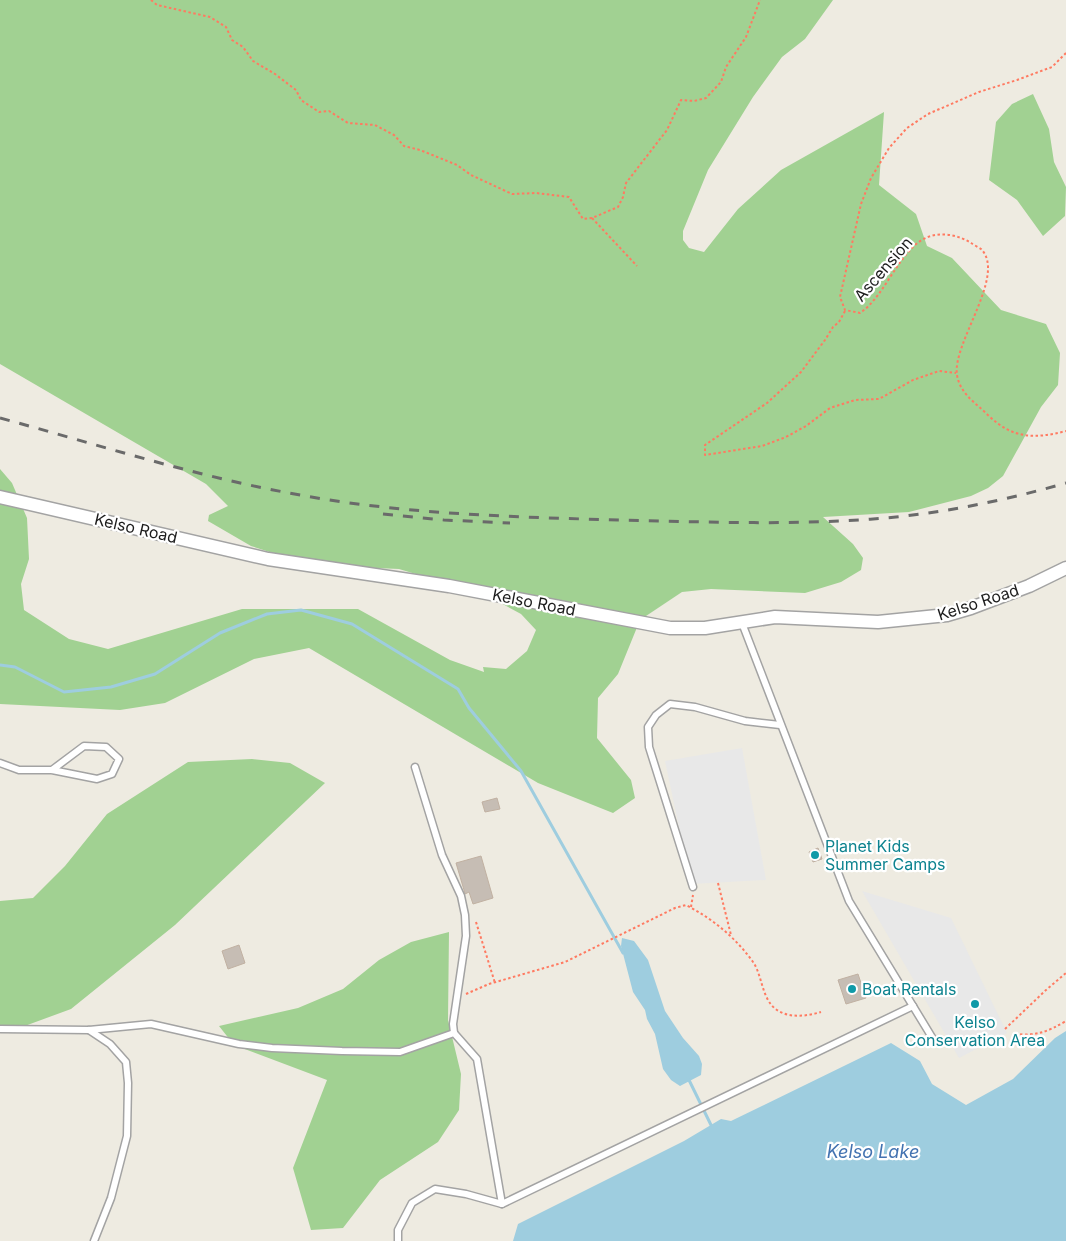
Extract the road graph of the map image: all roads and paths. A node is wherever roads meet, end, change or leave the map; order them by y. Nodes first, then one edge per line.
1 (151, 0) edge
2 (160, 0) edge
3 (760, 0) edge
4 (157, 5) junction
5 (1066, 53) edge
6 (592, 218) junction
7 (637, 266) dead end
8 (845, 310) junction
9 (956, 373) junction
10 (1066, 431) edge
11 (0, 497) edge
12 (1066, 568) edge
13 (742, 623) junction
14 (780, 725) junction
15 (0, 763) edge
16 (416, 767) dead end
17 (52, 770) junction
18 (718, 882) dead end
19 (693, 887) joint
20 (691, 907) junction
21 (476, 922) dead end
22 (731, 935) junction
23 (1066, 973) edge
24 (495, 983) junction
25 (456, 998) junction
26 (913, 1006) junction
27 (821, 1012) dead end
28 (1066, 1021) edge
29 (0, 1029) edge
30 (1005, 1029) dead end
31 (88, 1030) junction
32 (454, 1033) junction
33 (1015, 1034) dead end
34 (933, 1039) dead end
35 (502, 1204) junction
36 (94, 1241) edge
37 (398, 1241) edge

1 - 4 path
2 - 4 path
3 - 6 path
4 - 6 path
5 - 8 path, Ascension
6 - 7 path
8 - 9 path, Ascension
8 - 9 path
9 - 10 path
11 - 13 street, Kelso Road
12 - 13 street, Kelso Road
13 - 14 lane
14 - 19 lane
14 - 26 lane
15 - 17 lane
16 - 25 lane
17 - 17 lane
18 - 22 path
19 - 20 path
20 - 22 path
20 - 24 path
21 - 24 path
22 - 27 path
23 - 30 path
24 - 25 path
25 - 32 lane
26 - 34 lane
26 - 35 lane
28 - 33 path
29 - 31 lane
31 - 32 lane
31 - 36 lane
32 - 35 lane
35 - 37 lane

